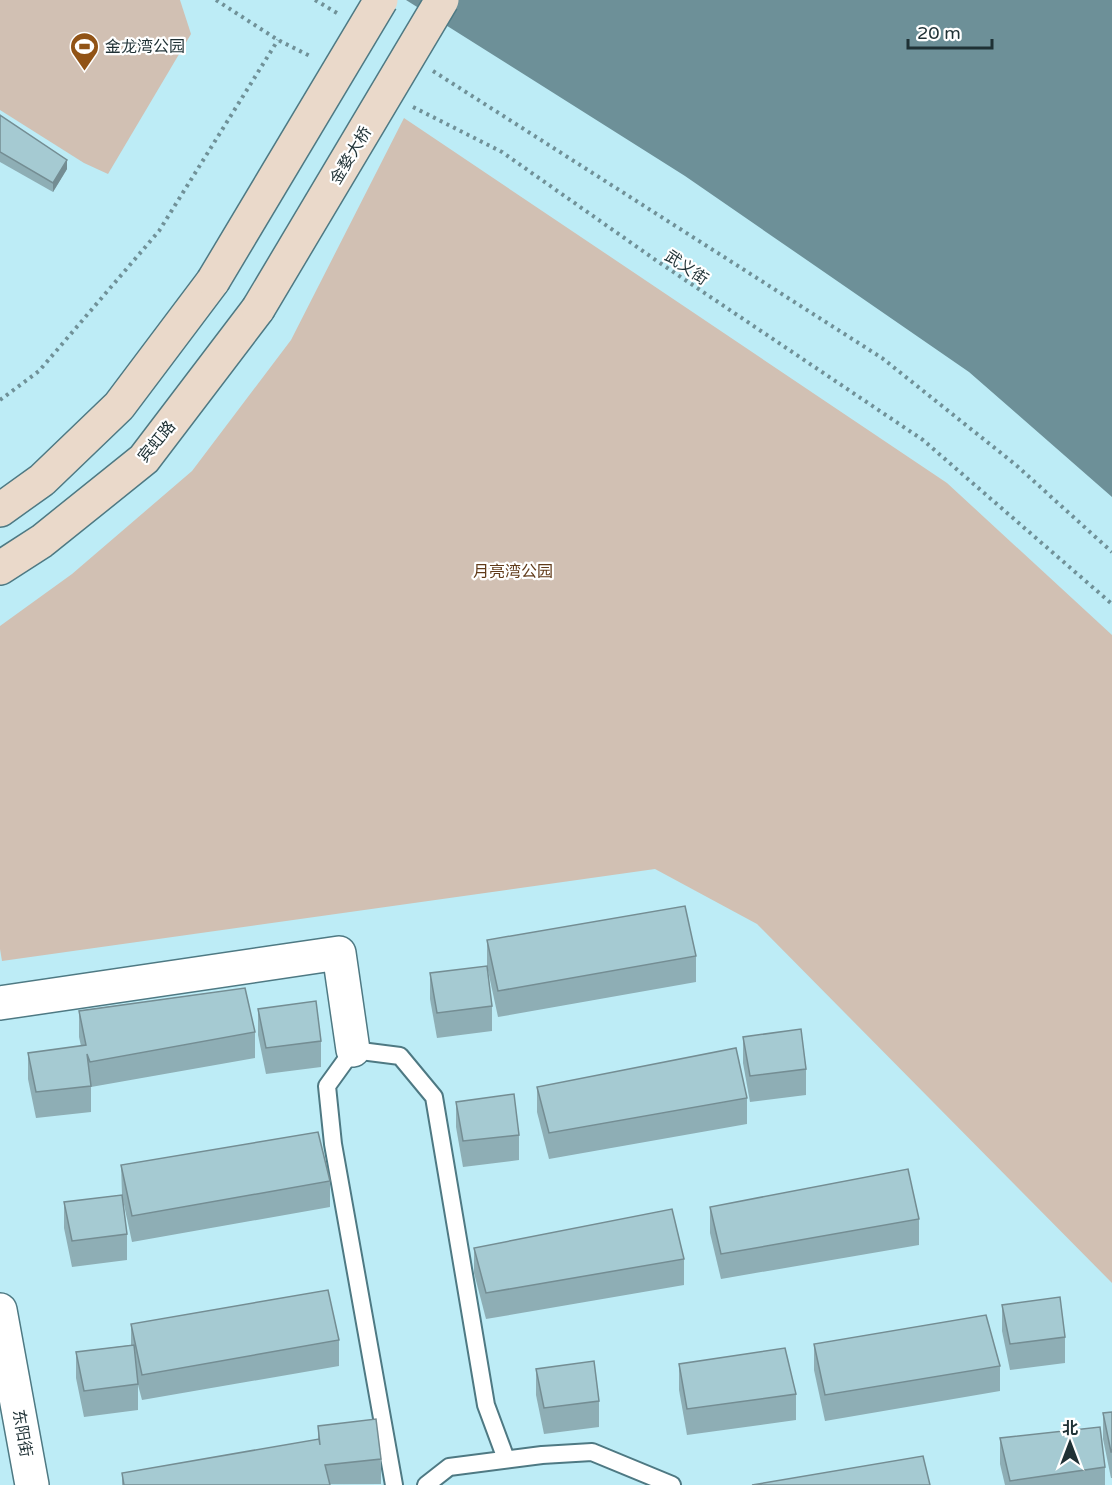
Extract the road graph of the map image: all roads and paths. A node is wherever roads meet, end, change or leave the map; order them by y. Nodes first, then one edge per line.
1 (216, 0) edge
2 (315, 0) edge
3 (381, 0) edge
4 (442, 0) edge
5 (346, 18) dead end
6 (278, 40) junction
7 (321, 61) dead end
8 (427, 67) dead end
9 (406, 104) dead end
10 (258, 309) joint
11 (0, 400) edge
12 (0, 510) edge
13 (1112, 552) edge
14 (0, 568) edge
15 (1112, 604) edge
16 (0, 1003) edge
17 (353, 1050) junction
18 (0, 1310) edge
19 (506, 1460) junction
20 (32, 1485) edge
21 (394, 1485) edge
22 (426, 1485) edge
23 (672, 1485) edge

1 - 6 path
2 - 5 path
3 - 12 main road, bridge
4 - 10 main road, 金婺大桥, bridge
6 - 7 path
6 - 11 path
8 - 13 path
9 - 15 path, 武义街
10 - 14 main road, 宾虹路
16 - 17 street
17 - 19 lane
17 - 21 lane
18 - 20 street, 东阳街
19 - 22 lane
19 - 23 lane

